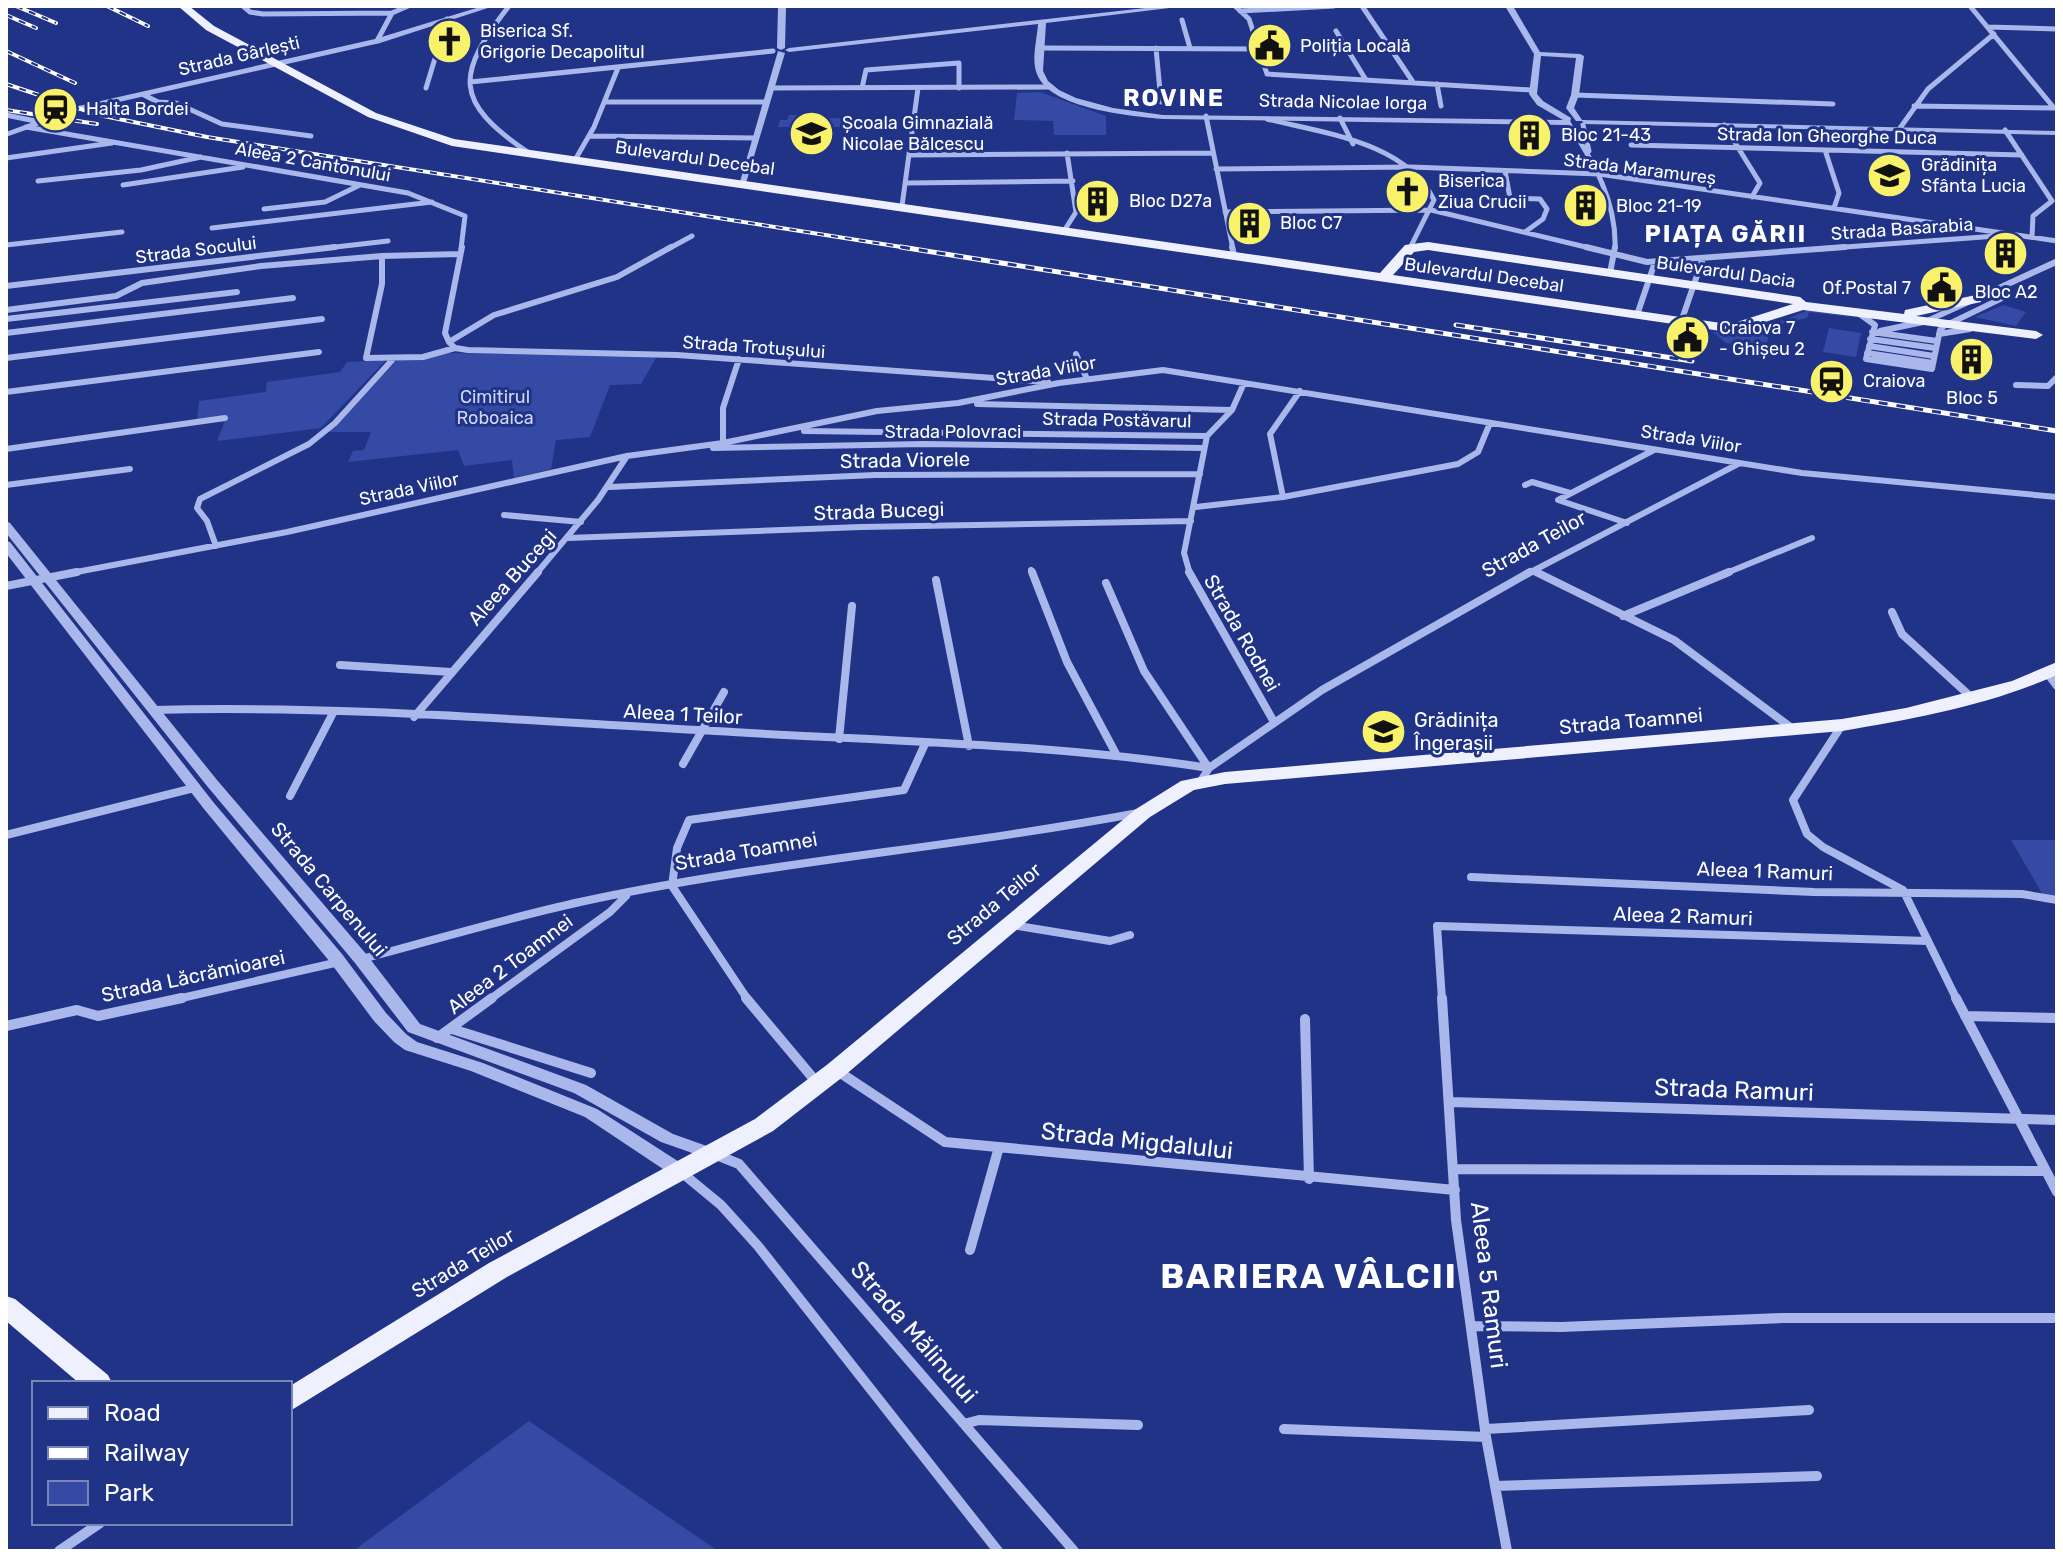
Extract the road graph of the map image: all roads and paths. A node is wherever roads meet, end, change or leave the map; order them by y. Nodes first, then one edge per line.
1 (183, 6) edge
2 (243, 6) edge
3 (305, 6) edge
4 (372, 6) edge
5 (408, 6) edge
6 (490, 6) edge
7 (509, 6) edge
8 (782, 6) edge
9 (1182, 6) edge
10 (1334, 6) edge
11 (1362, 6) edge
12 (1509, 6) edge
13 (1970, 6) edge
14 (480, 8) edge
15 (1237, 9) edge
16 (366, 12) junction
17 (301, 13) junction
18 (392, 13) junction
19 (447, 19) junction
20 (1182, 20) dead end
21 (1042, 24) junction
22 (1988, 27) junction
23 (2056, 30) edge
24 (1336, 31) dead end
25 (1994, 34) junction
26 (377, 41) junction
27 (1042, 48) junction
28 (1156, 48) junction
29 (1190, 48) junction
30 (1257, 49) junction
31 (781, 50) junction
32 (1538, 54) junction
33 (276, 64) junction
34 (618, 68) junction
35 (1366, 80) junction
36 (470, 82) junction
37 (1413, 82) junction
38 (1437, 84) junction
39 (1051, 87) junction
40 (426, 88) dead end
41 (771, 88) junction
42 (862, 88) junction
43 (918, 88) junction
44 (959, 88) junction
45 (1531, 90) junction
46 (144, 95) junction
47 (1575, 95) junction
48 (605, 102) junction
49 (767, 102) junction
50 (1161, 102) dead end
51 (1540, 103) junction
52 (1833, 104) dead end
53 (1441, 106) dead end
54 (1570, 106) junction
55 (1914, 106) junction
56 (2056, 108) edge
57 (6, 115) edge
58 (1206, 116) junction
59 (1263, 117) junction
60 (1340, 118) junction
61 (40, 122) junction
62 (1568, 122) junction
63 (1582, 122) junction
64 (1724, 125) junction
65 (26, 127) junction
66 (1900, 128) junction
67 (2005, 130) junction
68 (2057, 133) edge
69 (6, 135) edge
70 (311, 136) dead end
71 (590, 136) junction
72 (756, 138) junction
73 (122, 142) junction
74 (1353, 144) junction
75 (1631, 145) dead end
76 (1738, 148) junction
77 (1825, 150) junction
78 (529, 153) junction
79 (1067, 153) junction
80 (1213, 153) junction
81 (910, 155) junction
82 (2022, 155) junction
83 (202, 157) junction
84 (6, 158) edge
85 (575, 160) junction
86 (1592, 163) junction
87 (248, 166) junction
88 (1411, 167) junction
89 (1216, 169) junction
90 (1505, 171) junction
91 (1599, 174) junction
92 (38, 181) dead end
93 (1073, 181) junction
94 (742, 183) junction
95 (907, 183) junction
96 (360, 184) junction
97 (123, 185) dead end
98 (1752, 197) junction
99 (2055, 199) edge
100 (436, 202) junction
101 (902, 206) junction
102 (1834, 208) junction
103 (264, 209) dead end
104 (1431, 210) junction
105 (1225, 212) junction
106 (212, 228) dead end
107 (1064, 231) junction
108 (122, 232) dead end
109 (1525, 232) junction
110 (2012, 235) junction
111 (692, 236) dead end
112 (2032, 237) junction
113 (388, 241) dead end
114 (2057, 241) edge
115 (6, 245) edge
116 (1410, 248) junction
117 (460, 254) junction
118 (1234, 255) junction
119 (382, 256) junction
120 (1616, 256) junction
121 (1703, 258) junction
122 (2057, 261) edge
123 (1655, 262) junction
124 (1393, 263) junction
125 (2057, 271) edge
126 (1610, 273) junction
127 (1382, 279) junction
128 (1651, 279) junction
129 (1694, 285) junction
130 (6, 286) edge
131 (237, 292) dead end
132 (293, 298) dead end
133 (1976, 299) junction
134 (1785, 302) junction
135 (6, 310) edge
136 (1853, 312) junction
137 (1890, 313) junction
138 (1637, 315) junction
139 (6, 319) edge
140 (322, 319) dead end
141 (1681, 322) junction
142 (6, 333) edge
143 (2036, 335) junction
144 (2057, 338) edge
145 (1937, 340) junction
146 (449, 342) junction
147 (1869, 346) junction
148 (455, 348) junction
149 (319, 352) dead end
150 (1076, 354) dead end
151 (6, 358) edge
152 (394, 358) junction
153 (739, 359) junction
154 (2057, 377) edge
155 (1087, 379) junction
156 (1059, 383) junction
157 (1244, 383) junction
158 (2016, 385) dead end
159 (1300, 391) junction
160 (6, 392) edge
161 (958, 403) junction
162 (1232, 410) junction
163 (225, 418) dead end
164 (1490, 423) junction
165 (787, 431) junction
166 (1207, 436) junction
167 (723, 443) junction
168 (702, 447) junction
169 (1204, 448) junction
170 (6, 449) edge
171 (1654, 449) junction
172 (627, 456) junction
173 (1739, 464) junction
174 (130, 469) dead end
175 (1200, 474) junction
176 (6, 485) edge
177 (1525, 485) dead end
178 (610, 487) junction
179 (1571, 493) junction
180 (1283, 497) junction
181 (2057, 497) edge
182 (1196, 507) junction
183 (504, 515) dead end
184 (1191, 521) junction
185 (581, 522) junction
186 (1627, 523) junction
187 (6, 525) edge
188 (568, 538) junction
189 (1812, 538) dead end
190 (6, 545) edge
191 (216, 546) junction
192 (1031, 570) dead end
193 (1533, 571) junction
194 (48, 578) junction
195 (936, 580) dead end
196 (31, 581) junction
197 (1106, 583) dead end
198 (6, 586) edge
199 (852, 606) dead end
200 (1892, 612) dead end
201 (1623, 616) junction
202 (340, 665) dead end
203 (451, 672) junction
204 (2054, 676) edge
205 (724, 692) dead end
206 (1971, 697) junction
207 (153, 710) junction
208 (333, 713) junction
209 (414, 717) junction
210 (1274, 722) junction
211 (1842, 725) junction
212 (1794, 729) junction
213 (705, 731) junction
214 (839, 739) junction
215 (925, 744) junction
216 (969, 746) junction
217 (1116, 754) junction
218 (683, 764) dead end
219 (1205, 774) junction
220 (194, 788) junction
221 (290, 796) dead end
222 (1143, 813) junction
223 (6, 835) edge
224 (1471, 877) dead end
225 (672, 886) junction
226 (1903, 890) junction
227 (626, 895) junction
228 (2057, 900) edge
229 (1011, 925) junction
230 (1437, 926) joint
231 (1130, 935) dead end
232 (1928, 941) junction
233 (361, 959) junction
234 (340, 962) junction
235 (1965, 1016) junction
236 (2057, 1018) edge
237 (1305, 1019) dead end
238 (6, 1026) edge
239 (444, 1034) junction
240 (591, 1073) dead end
241 (827, 1077) junction
242 (1451, 1102) junction
243 (2016, 1119) junction
244 (2057, 1120) edge
245 (999, 1147) junction
246 (712, 1154) junction
247 (1455, 1169) junction
248 (2046, 1171) junction
249 (681, 1172) junction
250 (1309, 1179) junction
251 (1455, 1190) junction
252 (2057, 1192) edge
253 (970, 1250) dead end
254 (6, 1306) edge
255 (2057, 1318) edge
256 (1471, 1326) junction
257 (96, 1381) edge
258 (292, 1399) edge
259 (1809, 1410) dead end
260 (964, 1424) junction
261 (1138, 1425) dead end
262 (1284, 1429) dead end
263 (1486, 1433) junction
264 (1817, 1476) dead end
265 (1495, 1486) junction
266 (97, 1525) edge
267 (59, 1551) edge
268 (998, 1551) edge
269 (1074, 1551) edge
270 (1507, 1551) edge

1 - 33 main road, Bulevardul Decebal
2 - 17 street
3 - 17 street
4 - 16 street
5 - 18 street
6 - 14 street, Strada Gârlești
7 - 36 street
8 - 31 street
9 - 21 street
10 - 15 street
11 - 37 street
12 - 32 street
13 - 22 street
14 - 19 street, Strada Gârlești
15 - 30 street
16 - 17 street
16 - 18 street
18 - 26 street
19 - 26 street, Strada Gârlești
19 - 40 street
20 - 29 street
21 - 27 street
21 - 31 street
22 - 23 street
22 - 25 street
24 - 35 street
25 - 55 street
25 - 56 street
26 - 33 street, Strada Gârlești
27 - 28 street
27 - 39 street
28 - 29 street
28 - 50 street
29 - 30 street
30 - 35 street
31 - 34 street
31 - 41 street
32 - 45 street
32 - 47 street
33 - 46 street, Strada Gârlești
33 - 78 main road, Bulevardul Decebal
34 - 36 street
34 - 48 street
35 - 37 street
36 - 78 street
37 - 38 street
38 - 45 street
38 - 53 street
39 - 44 street
39 - 58 street, Strada Nicolae Iorga
41 - 42 street
41 - 49 street
42 - 43 street
42 - 44 street
43 - 44 street
43 - 81 street
45 - 51 street
46 - 61 street, Strada Gârlești
46 - 70 street
47 - 52 street
47 - 54 street
48 - 49 street
48 - 71 street
49 - 72 street
51 - 54 street
51 - 62 street
54 - 63 street
55 - 56 street
55 - 66 street
57 - 61 street
58 - 59 street, Strada Nicolae Iorga
58 - 80 street
59 - 60 street, Strada Nicolae Iorga
59 - 74 street
60 - 62 street, Strada Nicolae Iorga
60 - 74 street
61 - 65 street, Strada Gârlești
62 - 63 street, Strada Nicolae Iorga
62 - 86 street
63 - 64 street
63 - 86 street
64 - 66 street
64 - 76 street
65 - 69 street, Strada Gârlești
65 - 73 street, Aleea 2 Cantonului
66 - 67 street
67 - 68 street
67 - 82 street
71 - 72 street
71 - 85 street
72 - 94 street
73 - 83 street, Aleea 2 Cantonului
73 - 84 street
74 - 88 street
75 - 76 street, Strada Ion Gheorghe Duca
76 - 77 street, Strada Ion Gheorghe Duca
76 - 98 street
77 - 82 street, Strada Ion Gheorghe Duca
77 - 102 street
78 - 85 main road, Bulevardul Decebal
79 - 80 street
79 - 81 street
79 - 93 street
80 - 89 street
81 - 95 street
82 - 99 street
83 - 87 street, Aleea 2 Cantonului
83 - 92 street
85 - 94 main road, Bulevardul Decebal
86 - 91 street
87 - 96 street, Aleea 2 Cantonului
87 - 97 street
88 - 89 street, Strada Maramureș
88 - 90 street, Strada Maramureș
88 - 104 street
89 - 105 street
90 - 91 street, Strada Maramureș
90 - 109 street
91 - 98 street, Strada Maramureș
91 - 120 street
93 - 95 street
93 - 107 street
94 - 101 main road, Bulevardul Decebal
95 - 101 street
96 - 100 street, Aleea 2 Cantonului
96 - 103 street
98 - 102 street, Strada Maramureș
99 - 112 street
100 - 106 street
100 - 117 street, Aleea 2 Cantonului
101 - 107 main road, Bulevardul Decebal
102 - 110 street, Strada Maramureș
104 - 105 street, Strada Basarabia
104 - 109 street, Strada Basarabia
104 - 116 street
105 - 118 street
107 - 118 main road, Bulevardul Decebal
108 - 115 street
109 - 120 street, Strada Basarabia
110 - 112 street, Strada Maramureș
110 - 121 street, Strada Basarabia
111 - 146 street
112 - 114 street, Strada Maramureș
113 - 130 street, Strada Socului
116 - 124 main road
116 - 126 main road, Bulevardul Dacia
117 - 119 street
117 - 146 street, Aleea 2 Cantonului
118 - 124 main road, Bulevardul Decebal
118 - 127 main road, Bulevardul Decebal
119 - 135 street
119 - 152 street
120 - 123 street, Strada Basarabia
120 - 126 street
121 - 123 street, Strada Basarabia
121 - 129 street
122 - 133 street
123 - 128 street
124 - 127 main road
125 - 145 street
126 - 128 main road, Bulevardul Dacia
127 - 138 main road, Bulevardul Decebal
128 - 129 main road, Bulevardul Dacia
128 - 138 street
129 - 134 main road, Bulevardul Dacia
129 - 141 street
131 - 139 street
132 - 142 street
133 - 137 main road
133 - 145 street
134 - 136 main road, Bulevardul Dacia
134 - 137 main road, Bulevardul Dacia
134 - 141 main road, Bulevardul Decebal
136 - 145 main road, Bulevardul Dacia
136 - 147 street
137 - 145 main road, Bulevardul Dacia
138 - 141 main road, Bulevardul Decebal
140 - 151 street
143 - 144 main road, Bulevardul Dacia
143 - 145 main road, Bulevardul Dacia
143 - 145 main road, Bulevardul Dacia
145 - 147 street
145 - 147 street
145 - 147 street
145 - 147 street
146 - 148 street
148 - 152 street, Strada Trotușului
148 - 153 street, Strada Trotușului
149 - 160 street
150 - 155 street
152 - 191 street
153 - 156 street, Strada Trotușului
153 - 167 street
154 - 158 street
155 - 156 street, Strada Viilor
155 - 157 street, Strada Viilor
156 - 161 street, Strada Viilor
157 - 159 street, Strada Viilor
157 - 162 street, Strada Rodnei
159 - 164 street, Strada Viilor
159 - 180 street
161 - 162 street
161 - 165 street, Strada Viilor
162 - 166 street, Strada Rodnei
163 - 170 street
164 - 171 street, Strada Viilor
164 - 180 street
165 - 166 street, Strada Postăvarul
165 - 167 street, Strada Viilor
166 - 169 street, Strada Rodnei
167 - 168 street, Strada Viilor
168 - 169 street, Strada Polovraci
168 - 172 street, Strada Viilor
169 - 175 street, Strada Rodnei
171 - 173 street, Strada Viilor
171 - 179 street
172 - 178 street, Aleea Bucegi
172 - 191 street, Strada Viilor
173 - 181 street, Strada Viilor
173 - 186 street, Strada Teilor
174 - 176 street
175 - 178 street, Strada Viorele
175 - 182 street, Strada Rodnei
177 - 179 street
178 - 185 street, Aleea Bucegi
179 - 186 street
180 - 182 street
182 - 184 street, Strada Rodnei
183 - 185 street
184 - 188 street, Strada Bucegi
184 - 210 street, Strada Rodnei
185 - 188 street, Aleea Bucegi
186 - 193 street, Strada Teilor
187 - 194 street, Strada Carpenului
188 - 203 street, Aleea Bucegi
189 - 201 street
190 - 196 street, Strada Carpenului
191 - 194 street, Strada Viilor
192 - 217 street
193 - 201 street
193 - 210 street, Strada Teilor
194 - 196 street, Strada Viilor
194 - 207 street, Strada Carpenului
195 - 216 street
196 - 198 street, Strada Viilor
196 - 220 street, Strada Carpenului
197 - 219 street
199 - 214 street
200 - 206 street
201 - 212 street
202 - 203 street
203 - 209 street, Aleea Bucegi
204 - 206 main road, Strada Toamnei
205 - 213 street
206 - 211 main road, Strada Toamnei
207 - 208 street, Aleea 1 Teilor
207 - 233 street, Strada Carpenului
208 - 209 street, Aleea 1 Teilor
208 - 221 street
209 - 213 street, Aleea 1 Teilor
210 - 219 street, Strada Teilor
211 - 212 main road, Strada Toamnei
211 - 226 street
212 - 219 main road, Strada Toamnei
213 - 214 street, Aleea 1 Teilor
213 - 218 street
214 - 215 street, Aleea 1 Teilor
215 - 216 street, Aleea 1 Teilor
215 - 225 street
216 - 217 street, Aleea 1 Teilor
217 - 219 street, Aleea 1 Teilor
219 - 222 main road, Strada Teilor
220 - 223 street
220 - 234 street, Strada Carpenului
222 - 225 street, Strada Toamnei
222 - 229 main road, Strada Teilor
224 - 226 street, Aleea 1 Ramuri
225 - 227 street, Strada Toamnei
225 - 241 street, Strada Migdalului
226 - 228 street, Aleea 1 Ramuri
226 - 232 street
227 - 233 street, Strada Toamnei
227 - 239 street, Aleea 2 Toamnei
229 - 231 street
229 - 241 main road, Strada Teilor
230 - 232 street, Aleea 2 Ramuri
230 - 242 street, Aleea 5 Ramuri
232 - 235 street
233 - 239 street, Strada Carpenului
234 - 238 street, Strada Lăcrămioarei
234 - 249 street, Strada Carpenului
235 - 236 street
235 - 243 street
237 - 250 street
239 - 240 street, Aleea 2 Toamnei
239 - 246 street, Strada Carpenului
241 - 245 street, Strada Migdalului
241 - 246 main road, Strada Teilor
242 - 243 street, Strada Ramuri
242 - 247 street, Aleea 5 Ramuri
243 - 244 street, Strada Ramuri
243 - 248 street
245 - 250 street, Strada Migdalului
245 - 253 street
246 - 249 main road, Strada Teilor
246 - 260 street, Strada Mălinului
247 - 248 street
247 - 251 street, Aleea 5 Ramuri
248 - 252 street
249 - 258 main road, Strada Teilor
249 - 268 street
250 - 251 street, Strada Migdalului
251 - 256 street, Aleea 5 Ramuri
254 - 257 main road
255 - 256 street
256 - 263 street, Aleea 5 Ramuri
259 - 263 street
260 - 261 street
260 - 269 street, Strada Mălinului
262 - 263 street
263 - 265 street, Aleea 5 Ramuri
264 - 265 street
265 - 270 street, Aleea 5 Ramuri
266 - 267 street

